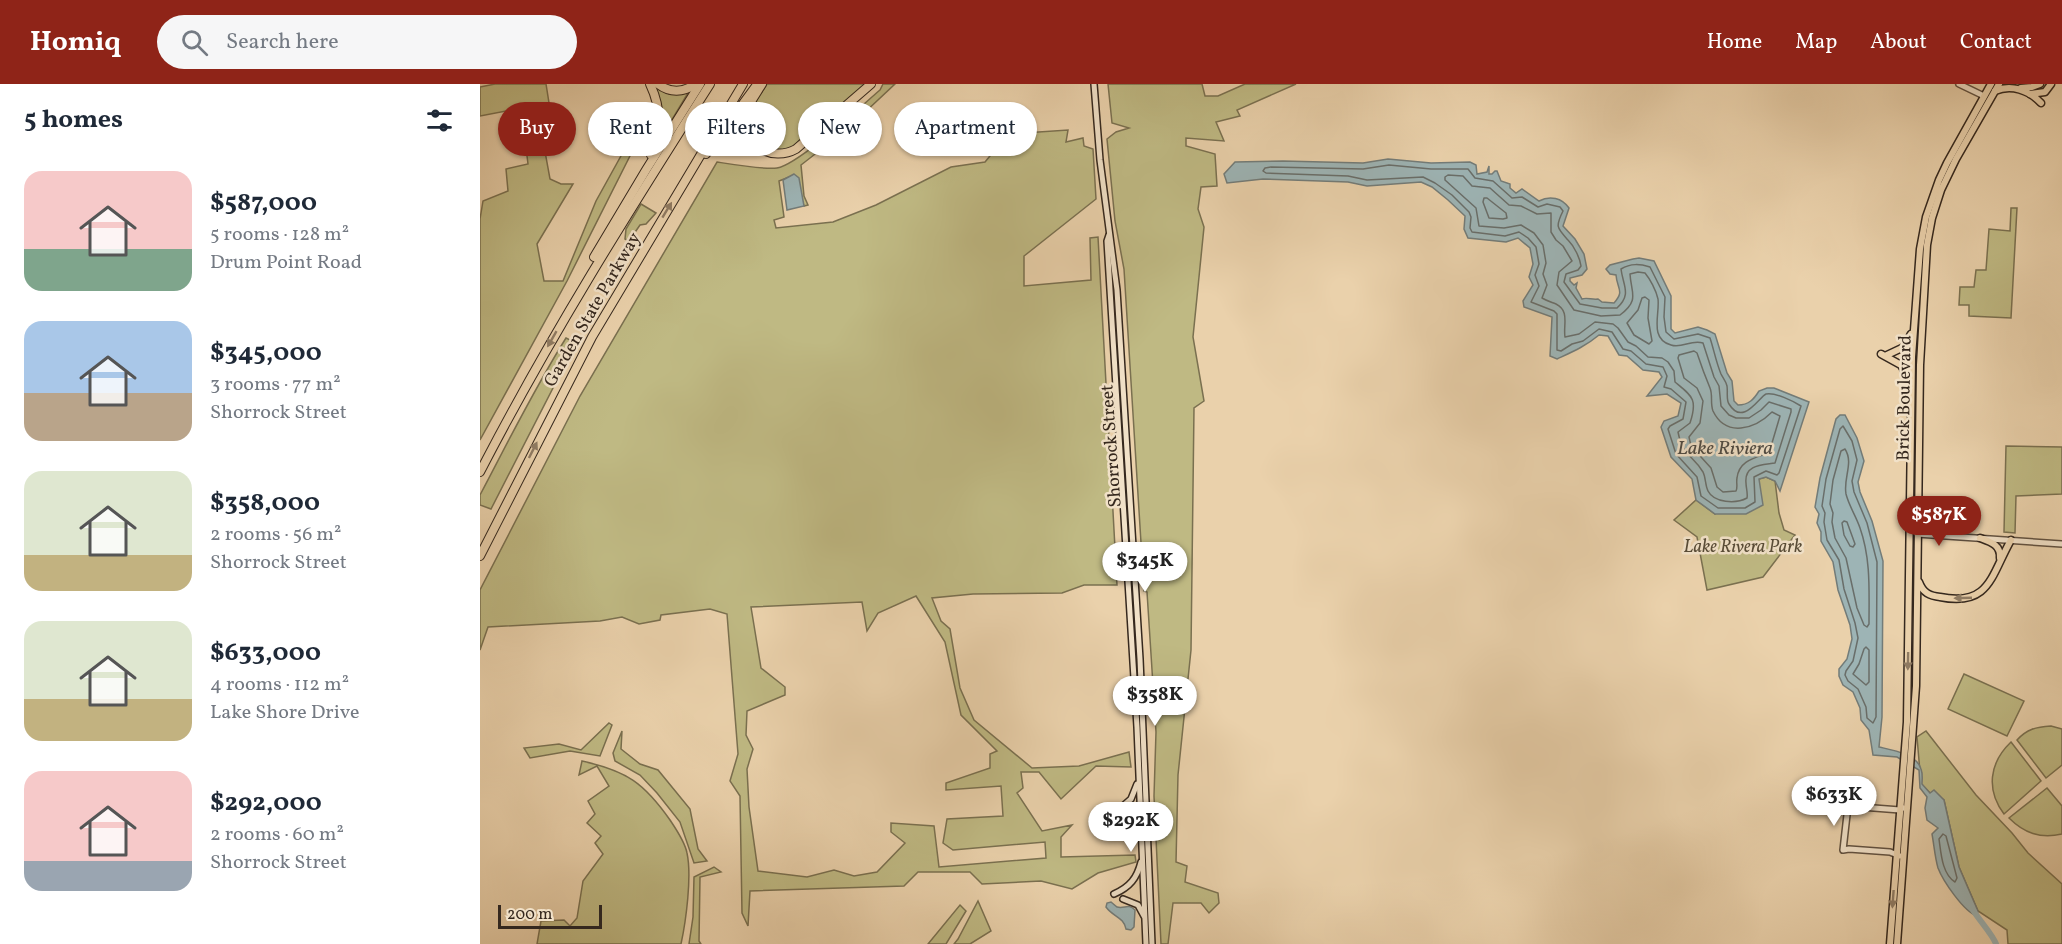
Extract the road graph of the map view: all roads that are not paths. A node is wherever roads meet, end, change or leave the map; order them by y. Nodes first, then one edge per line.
1 (650, 84) edge
2 (658, 84) edge
3 (695, 84) edge
4 (700, 84) edge
5 (710, 84) edge
6 (743, 84) edge
7 (758, 84) edge
8 (762, 84) edge
9 (871, 84) edge
10 (1094, 84) edge
11 (1959, 84) edge
12 (1999, 84) edge
13 (2040, 84) edge
14 (2017, 86) edge
15 (1993, 87) edge
16 (2047, 88) edge
17 (2030, 94) junction
18 (1984, 96) junction
19 (2041, 103) dead end
20 (645, 170) junction
21 (691, 171) junction
22 (1109, 235) junction
23 (581, 289) junction
24 (1914, 328) junction
25 (1912, 357) junction
26 (1920, 364) junction
27 (1903, 367) junction
28 (1912, 387) junction
29 (480, 472) edge
30 (1911, 524) junction
31 (1917, 534) junction
32 (1980, 538) junction
33 (2011, 540) junction
34 (2062, 544) edge
35 (480, 556) edge
36 (1999, 563) junction
37 (1134, 566) junction
38 (1917, 579) junction
39 (1917, 598) junction
40 (1942, 598) junction
41 (1910, 603) junction
42 (1129, 609) junction
43 (1139, 652) junction
44 (1909, 751) junction
45 (1145, 770) junction
46 (1139, 777) junction
47 (1909, 803) junction
48 (1123, 806) dead end
49 (1141, 809) junction
50 (1900, 810) junction
51 (1125, 815) dead end
52 (1141, 840) junction
53 (1149, 843) junction
54 (1142, 854) junction
55 (1896, 854) junction
56 (1903, 861) junction
57 (1114, 894) dead end
58 (1123, 899) dead end
59 (1145, 920) junction
60 (1146, 944) edge
61 (1152, 944) edge
62 (1890, 944) edge
63 (1898, 944) edge

1 - 20 highway
2 - 3 highway
4 - 20 highway
5 - 23 highway, Garden State Parkway
6 - 21 highway, Garden State Parkway
7 - 21 highway
8 - 9 highway
10 - 22 main road, Shorrock Street
11 - 18 main road
12 - 15 main road, Brick Boulevard
13 - 14 main road
14 - 15 main road
14 - 17 main road
15 - 18 main road, Brick Boulevard
15 - 26 main road, Brick Boulevard
16 - 17 main road
17 - 19 main road
18 - 24 main road, Brick Boulevard
20 - 23 highway
35 -> 21 highway, Garden State Parkway
22 - 37 main road, Shorrock Street
22 - 42 main road, Shorrock Street
23 -> 29 highway, Garden State Parkway
24 - 25 main road, Brick Boulevard
24 - 27 main road
25 - 26 main road
25 - 27 main road
25 - 28 main road, Brick Boulevard
26 - 31 main road, Brick Boulevard
27 - 28 main road
28 - 30 main road, Brick Boulevard
30 - 31 main road
30 - 41 main road, Brick Boulevard
31 - 32 main road
31 - 38 main road, Brick Boulevard
32 - 33 main road
32 - 36 main road
33 - 34 main road
33 - 36 main road
36 -> 40 main road
37 - 42 main road
37 - 43 main road, Shorrock Street
38 - 39 main road, Brick Boulevard
38 - 40 main road
39 - 40 main road
39 - 41 main road
39 - 44 main road, Brick Boulevard
41 -> 44 main road, Brick Boulevard
42 - 43 main road
42 - 46 main road, Shorrock Street
43 - 45 main road, Shorrock Street
44 - 47 main road, Brick Boulevard
44 - 50 main road, Brick Boulevard
45 - 49 main road
45 - 53 main road, Shorrock Street
46 - 48 main road
46 - 49 main road, Shorrock Street
47 - 50 main road
47 - 56 main road, Brick Boulevard
49 - 52 main road, Shorrock Street
49 - 53 main road
50 - 55 main road, Brick Boulevard
50 - 55 main road
51 - 52 main road
52 - 54 main road, Shorrock Street
53 - 61 main road, Shorrock Street
54 - 57 main road
54 - 59 main road, Shorrock Street
55 - 56 main road
55 -> 62 main road, Brick Boulevard
56 - 63 main road, Brick Boulevard
58 - 59 main road
59 - 60 main road, Shorrock Street

